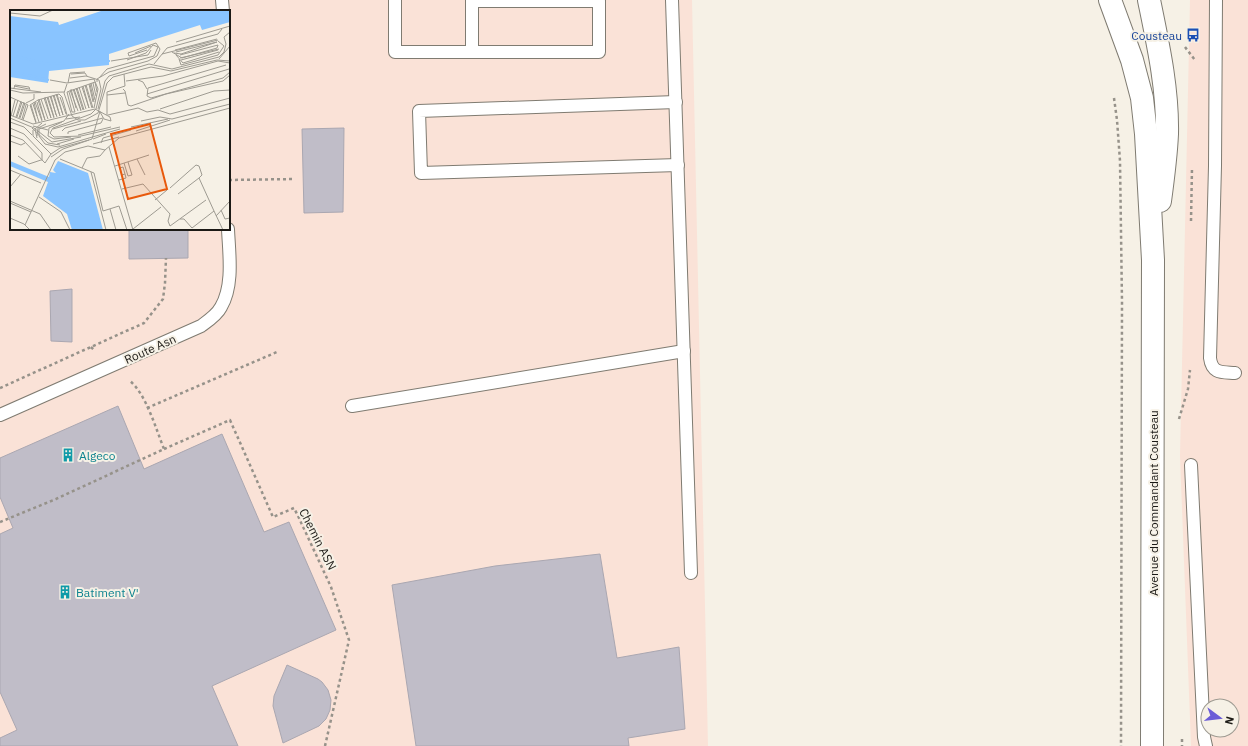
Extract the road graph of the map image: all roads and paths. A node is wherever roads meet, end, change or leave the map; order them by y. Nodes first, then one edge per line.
1 (222, 0) edge
2 (395, 0) edge
3 (672, 0) edge
4 (1110, 0) edge
5 (1149, 0) edge
6 (1216, 0) edge
7 (223, 10) edge
8 (1183, 46) dead end
9 (472, 52) junction
10 (1183, 53) dead end
11 (1113, 93) dead end
12 (676, 102) junction
13 (678, 165) junction
14 (1192, 167) dead end
15 (296, 179) dead end
16 (230, 180) edge
17 (1191, 221) dead end
18 (228, 230) edge
19 (166, 258) dead end
20 (1153, 260) junction
21 (91, 347) junction
22 (684, 351) junction
23 (277, 352) dead end
24 (112, 366) junction
25 (1190, 369) dead end
26 (1235, 373) dead end
27 (0, 388) edge
28 (352, 406) dead end
29 (147, 408) junction
30 (0, 415) edge
31 (1178, 423) dead end
32 (164, 449) junction
33 (1191, 465) dead end
34 (0, 522) edge
35 (691, 573) dead end
36 (1182, 737) dead end
37 (325, 746) edge
38 (1121, 746) edge
39 (1152, 746) edge
40 (1182, 746) edge
41 (1206, 746) edge

1 - 7 lane
2 - 9 lane
3 - 12 lane
4 - 20 street, Avenue du Commandant Cousteau
5 - 20 street, Avenue du Commandant Cousteau
6 - 26 lane
8 - 10 path
9 - 9 lane
11 - 38 path
12 - 13 lane
12 - 13 lane
13 - 22 lane
14 - 17 path
15 - 16 path
18 - 24 lane, Route Asn
19 - 21 path
20 - 39 street, Avenue du Commandant Cousteau
21 - 24 path
21 - 27 path
22 - 28 lane
22 - 35 lane
23 - 29 path
24 - 29 path
24 - 30 lane, Route Asn
25 - 31 path
29 - 32 path
32 - 34 path, Chemin ASN
32 - 37 path, Chemin ASN
33 - 41 lane
36 - 40 path

